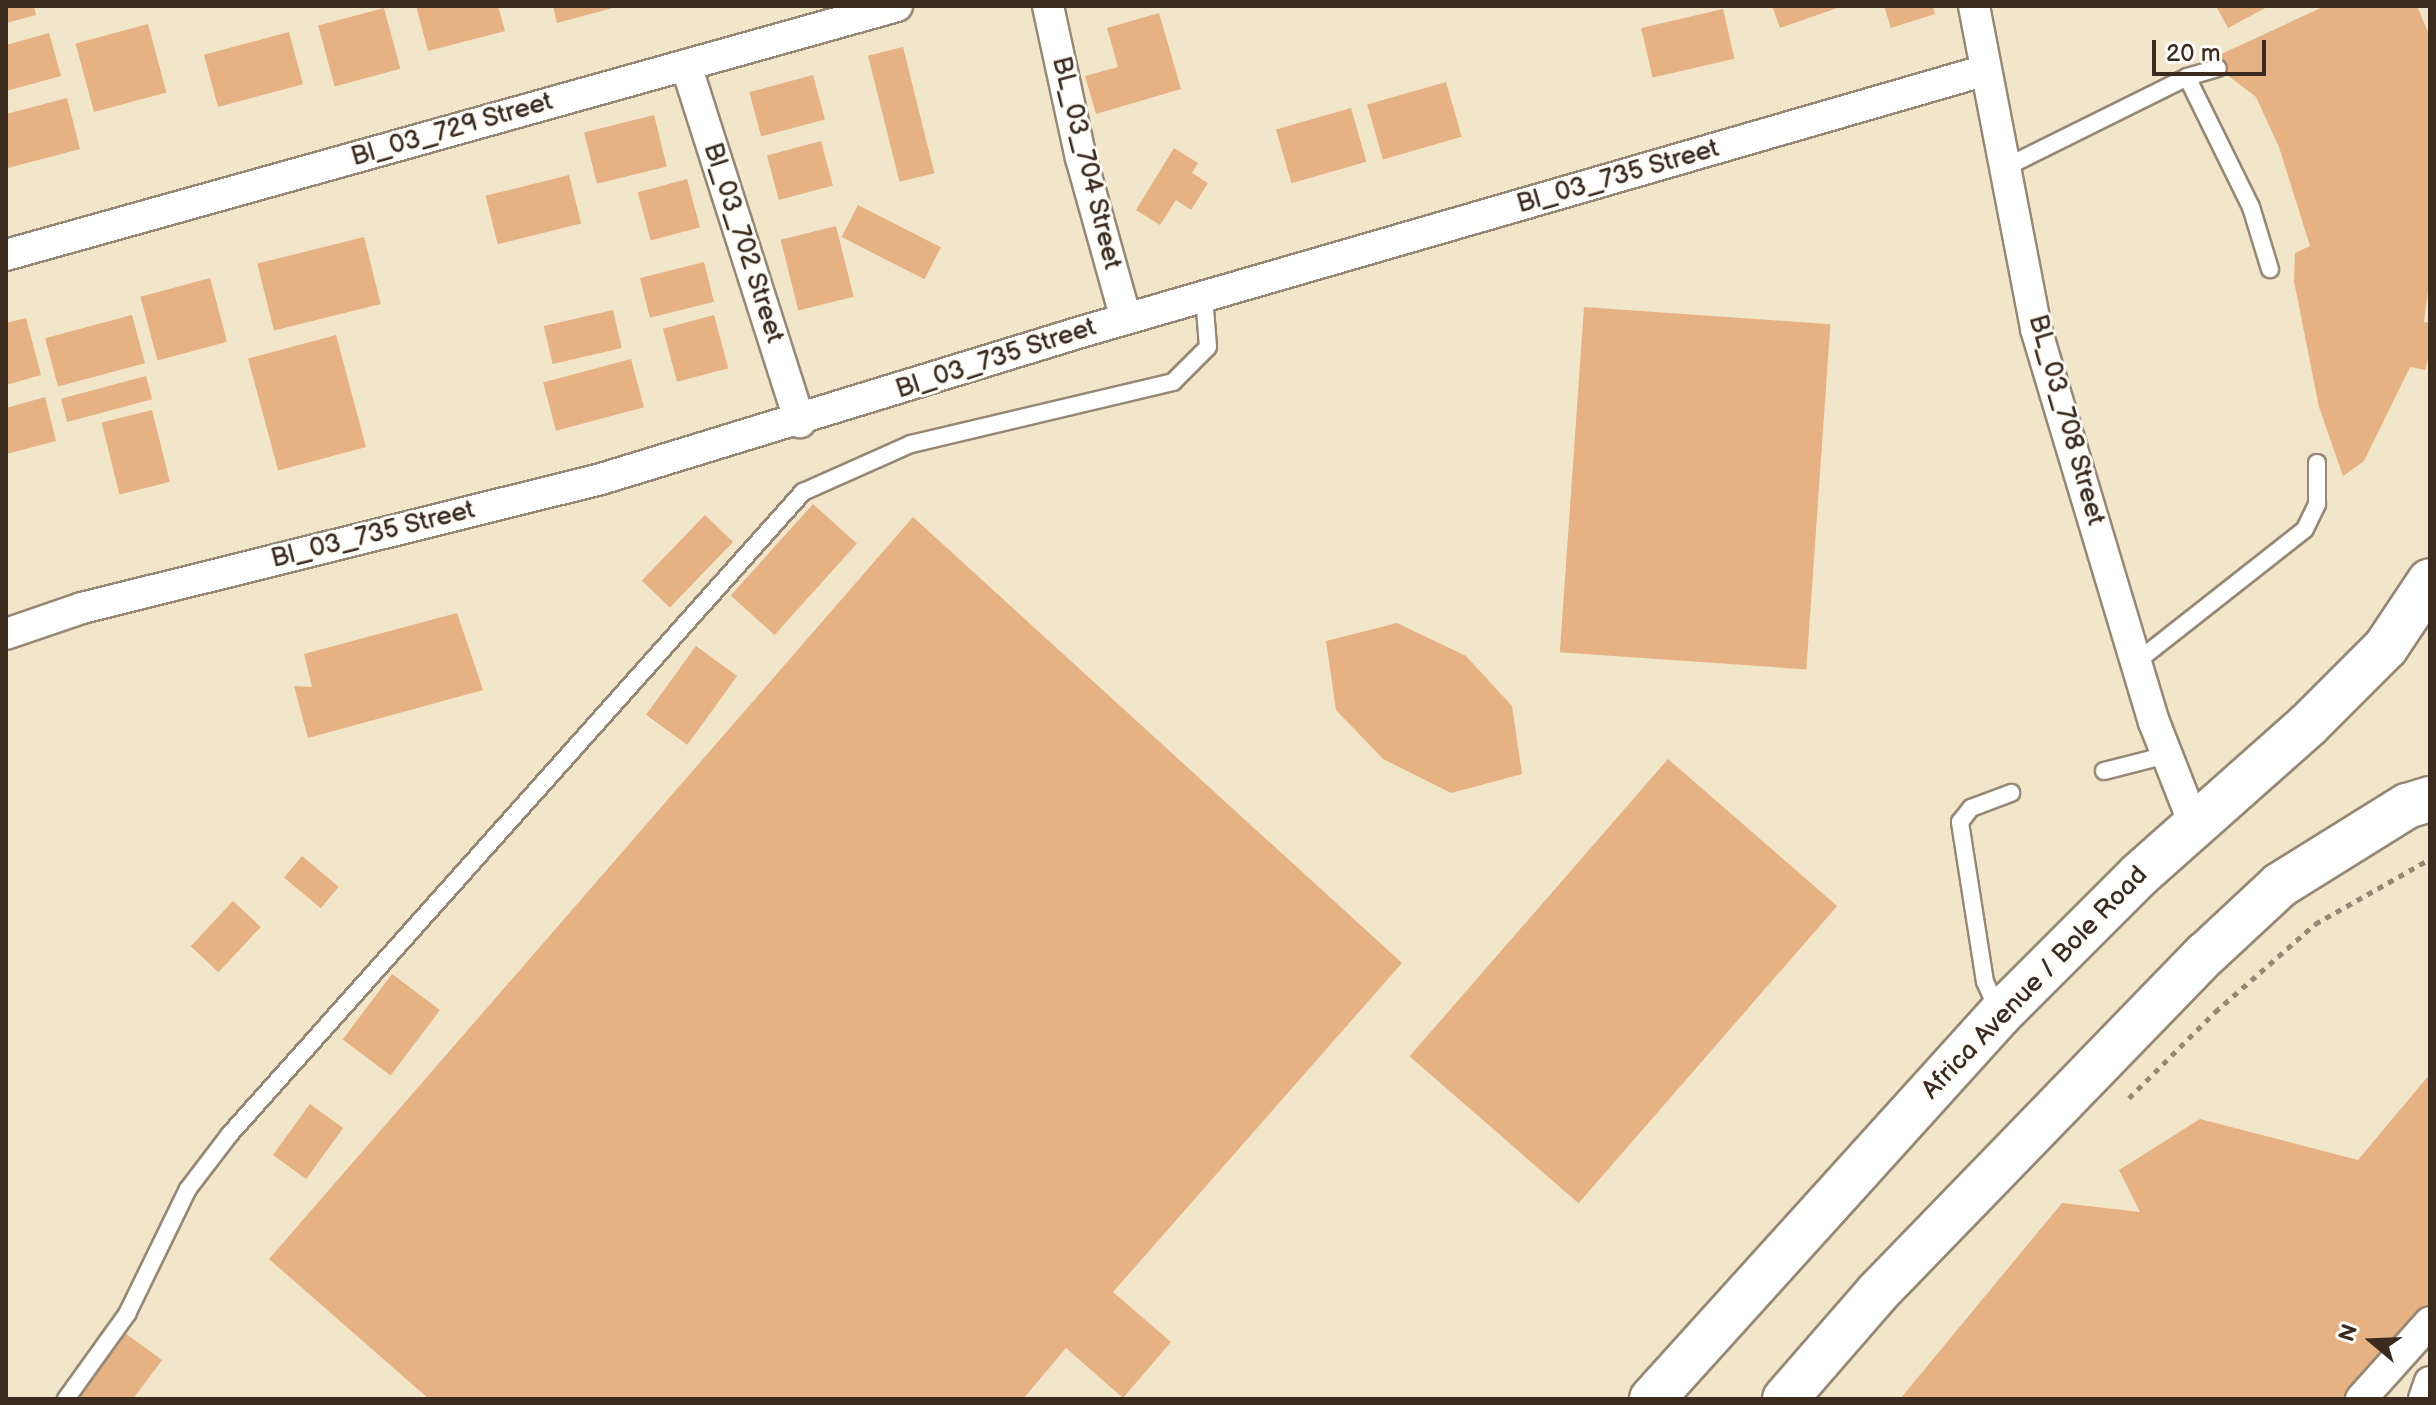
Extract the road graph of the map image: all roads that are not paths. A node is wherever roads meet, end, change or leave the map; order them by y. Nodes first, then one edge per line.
1 (897, 6) edge
2 (1048, 6) edge
3 (1974, 6) edge
4 (686, 65) junction
5 (2218, 68) dead end
6 (1983, 71) junction
7 (2187, 77) junction
8 (2004, 168) junction
9 (6, 255) edge
10 (2270, 269) dead end
11 (1204, 296) junction
12 (1126, 319) junction
13 (800, 422) junction
14 (2317, 463) dead end
15 (2430, 581) edge
16 (6, 634) edge
17 (2135, 663) junction
18 (2167, 755) junction
19 (2104, 771) dead end
20 (2011, 793) dead end
21 (2430, 799) edge
22 (2194, 824) junction
23 (2000, 1014) junction
24 (2430, 1322) edge
25 (2430, 1382) edge
26 (1803, 1390) edge
27 (66, 1399) edge
28 (1652, 1399) edge
29 (2362, 1399) edge
30 (2424, 1399) edge

1 - 4 street, Bl_03_729 Street
2 - 12 street, BL_03_704 Street
3 - 6 street, BL_03_708 Street
4 - 9 street, Bl_03_729 Street
4 - 13 street, Bl_03_702 Street
5 - 7 lane
6 - 8 street, BL_03_708 Street
6 - 11 street, Bl_03_735 Street
7 - 8 lane
7 - 10 lane
8 - 17 street, BL_03_708 Street
11 - 12 street, Bl_03_735 Street
11 - 27 lane
12 - 13 street, Bl_03_735 Street
13 - 16 street, Bl_03_735 Street
14 - 17 lane
15 - 22 main road, Africa Avenue / Bole Road
17 - 18 street, BL_03_708 Street
18 - 19 lane
18 - 22 street, BL_03_708 Street
20 - 23 lane
21 - 26 main road
22 - 23 main road, Africa Avenue / Bole Road
23 - 28 main road, Africa Avenue / Bole Road
24 - 29 street
25 - 30 street

